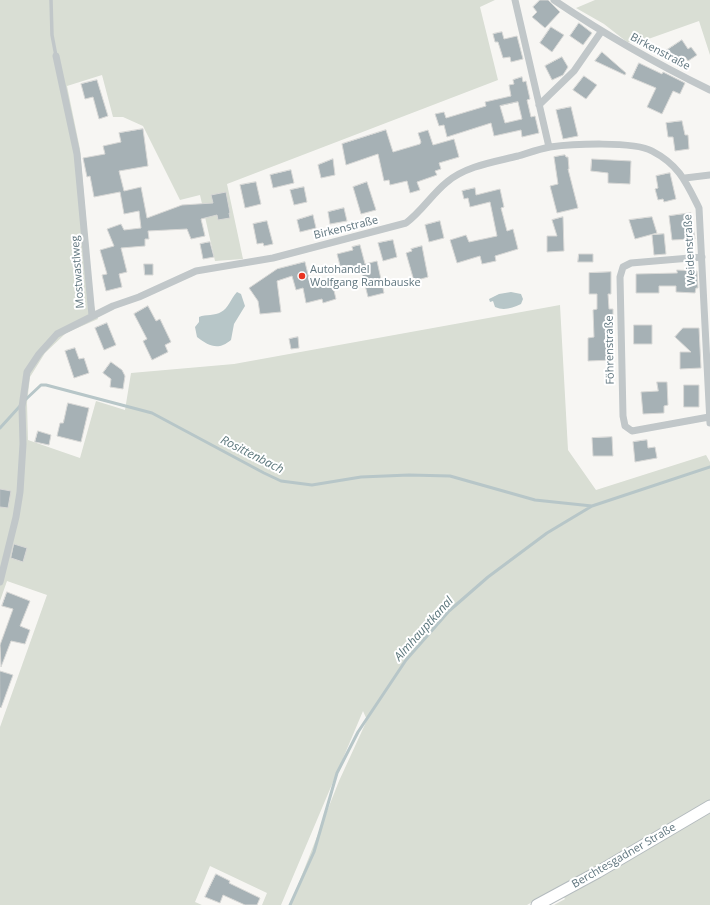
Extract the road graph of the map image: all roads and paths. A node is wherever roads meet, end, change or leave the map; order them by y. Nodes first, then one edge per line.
1 (51, 0) edge
2 (515, 0) edge
3 (554, 0) edge
4 (601, 32) junction
5 (56, 56) joint
6 (710, 90) edge
7 (539, 105) junction
8 (549, 147) junction
9 (710, 175) edge
10 (685, 178) junction
11 (702, 257) junction
12 (92, 316) junction
13 (709, 420) edge
14 (0, 582) edge
15 (710, 806) edge
16 (537, 905) edge

1 - 5 lane, Mostwastlweg
2 - 7 street
3 - 4 street, Birkenstraße
4 - 6 street, Birkenstraße
4 - 7 street
5 - 12 street, Mostwastlweg
7 - 8 street
8 - 10 street, Weidenstraße
8 - 12 street, Birkenstraße
9 - 10 street
10 - 11 street, Weidenstraße
11 - 13 street, Weidenstraße
11 - 13 street, Föhrenstraße
12 - 14 street, Mostwastlweg
15 - 16 main road, Berchtesgadner Straße

